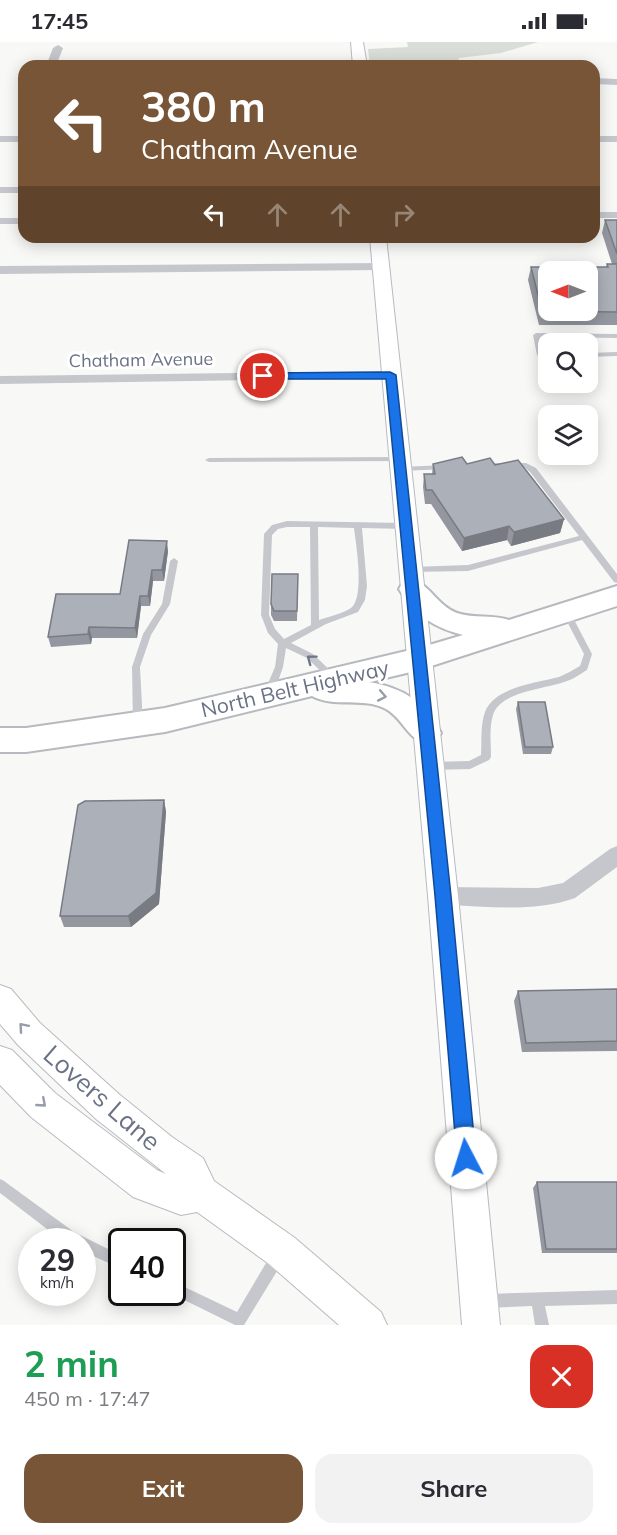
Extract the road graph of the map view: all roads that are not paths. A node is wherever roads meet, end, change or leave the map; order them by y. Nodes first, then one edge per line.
1 (357, 42) edge
2 (58, 48) dead end
3 (53, 60) edge
4 (359, 60) edge
5 (600, 81) edge
6 (617, 82) edge
7 (0, 139) edge
8 (18, 139) edge
9 (600, 139) edge
10 (617, 139) edge
11 (0, 190) edge
12 (18, 190) edge
13 (600, 215) edge
14 (617, 215) edge
15 (0, 221) edge
16 (18, 221) edge
17 (379, 243) edge
18 (381, 267) junction
19 (0, 270) edge
20 (598, 336) edge
21 (617, 336) edge
22 (617, 354) edge
23 (598, 355) edge
24 (390, 375) junction
25 (0, 380) edge
26 (209, 460) dead end
27 (401, 464) junction
28 (479, 465) edge
29 (457, 466) edge
30 (314, 525) junction
31 (358, 526) junction
32 (406, 526) junction
33 (584, 537) junction
34 (174, 561) dead end
35 (411, 580) junction
36 (617, 580) edge
37 (617, 596) edge
38 (566, 612) junction
39 (315, 626) junction
40 (519, 628) junction
41 (283, 643) junction
42 (419, 659) junction
43 (334, 680) junction
44 (303, 687) junction
45 (268, 695) junction
46 (138, 724) junction
47 (426, 732) junction
48 (4, 741) edge
49 (429, 766) junction
50 (617, 855) edge
51 (443, 896) junction
52 (0, 1000) edge
53 (0, 1062) edge
54 (0, 1185) edge
55 (201, 1194) junction
56 (56, 1228) edge
57 (282, 1251) junction
58 (186, 1294) edge
59 (617, 1297) edge
60 (537, 1299) junction
61 (480, 1313) edge
62 (368, 1325) edge
63 (543, 1325) edge

1 - 4 street
2 - 3 street
5 - 6 street
7 - 8 street
9 - 10 street
11 - 12 street
13 - 14 street
15 - 16 street
17 - 18 street
18 - 19 street
18 - 24 street
20 - 21 lane
22 - 23 lane
24 - 25 street, Chatham Avenue
24 - 27 street
26 - 27 lane
27 - 29 lane
27 - 32 street
28 - 33 lane
30 - 31 lane
30 - 39 lane
30 - 41 lane
31 - 32 lane
31 - 39 lane
32 - 35 street
33 - 35 lane
33 - 36 lane
34 - 46 lane
35 - 40 main road
35 - 42 street
37 - 38 main road, North Belt Highway
38 - 40 main road, North Belt Highway
38 - 49 lane
39 - 41 lane
40 - 42 main road, North Belt Highway
43 -> 41 lane
41 - 45 lane
42 - 43 main road, North Belt Highway
42 - 47 street
43 - 44 main road, North Belt Highway
44 - 45 main road, North Belt Highway
44 -> 47 main road
45 - 46 main road, North Belt Highway
46 - 48 main road, North Belt Highway
47 - 49 street
49 - 51 street
50 - 51 street
51 - 61 street
55 -> 52 street, Lovers Lane
53 -> 55 street, Lovers Lane
54 - 56 lane
55 - 57 street, Lovers Lane
57 - 58 lane
57 - 62 street, Lovers Lane
59 - 60 lane
60 - 61 lane
60 - 63 lane

